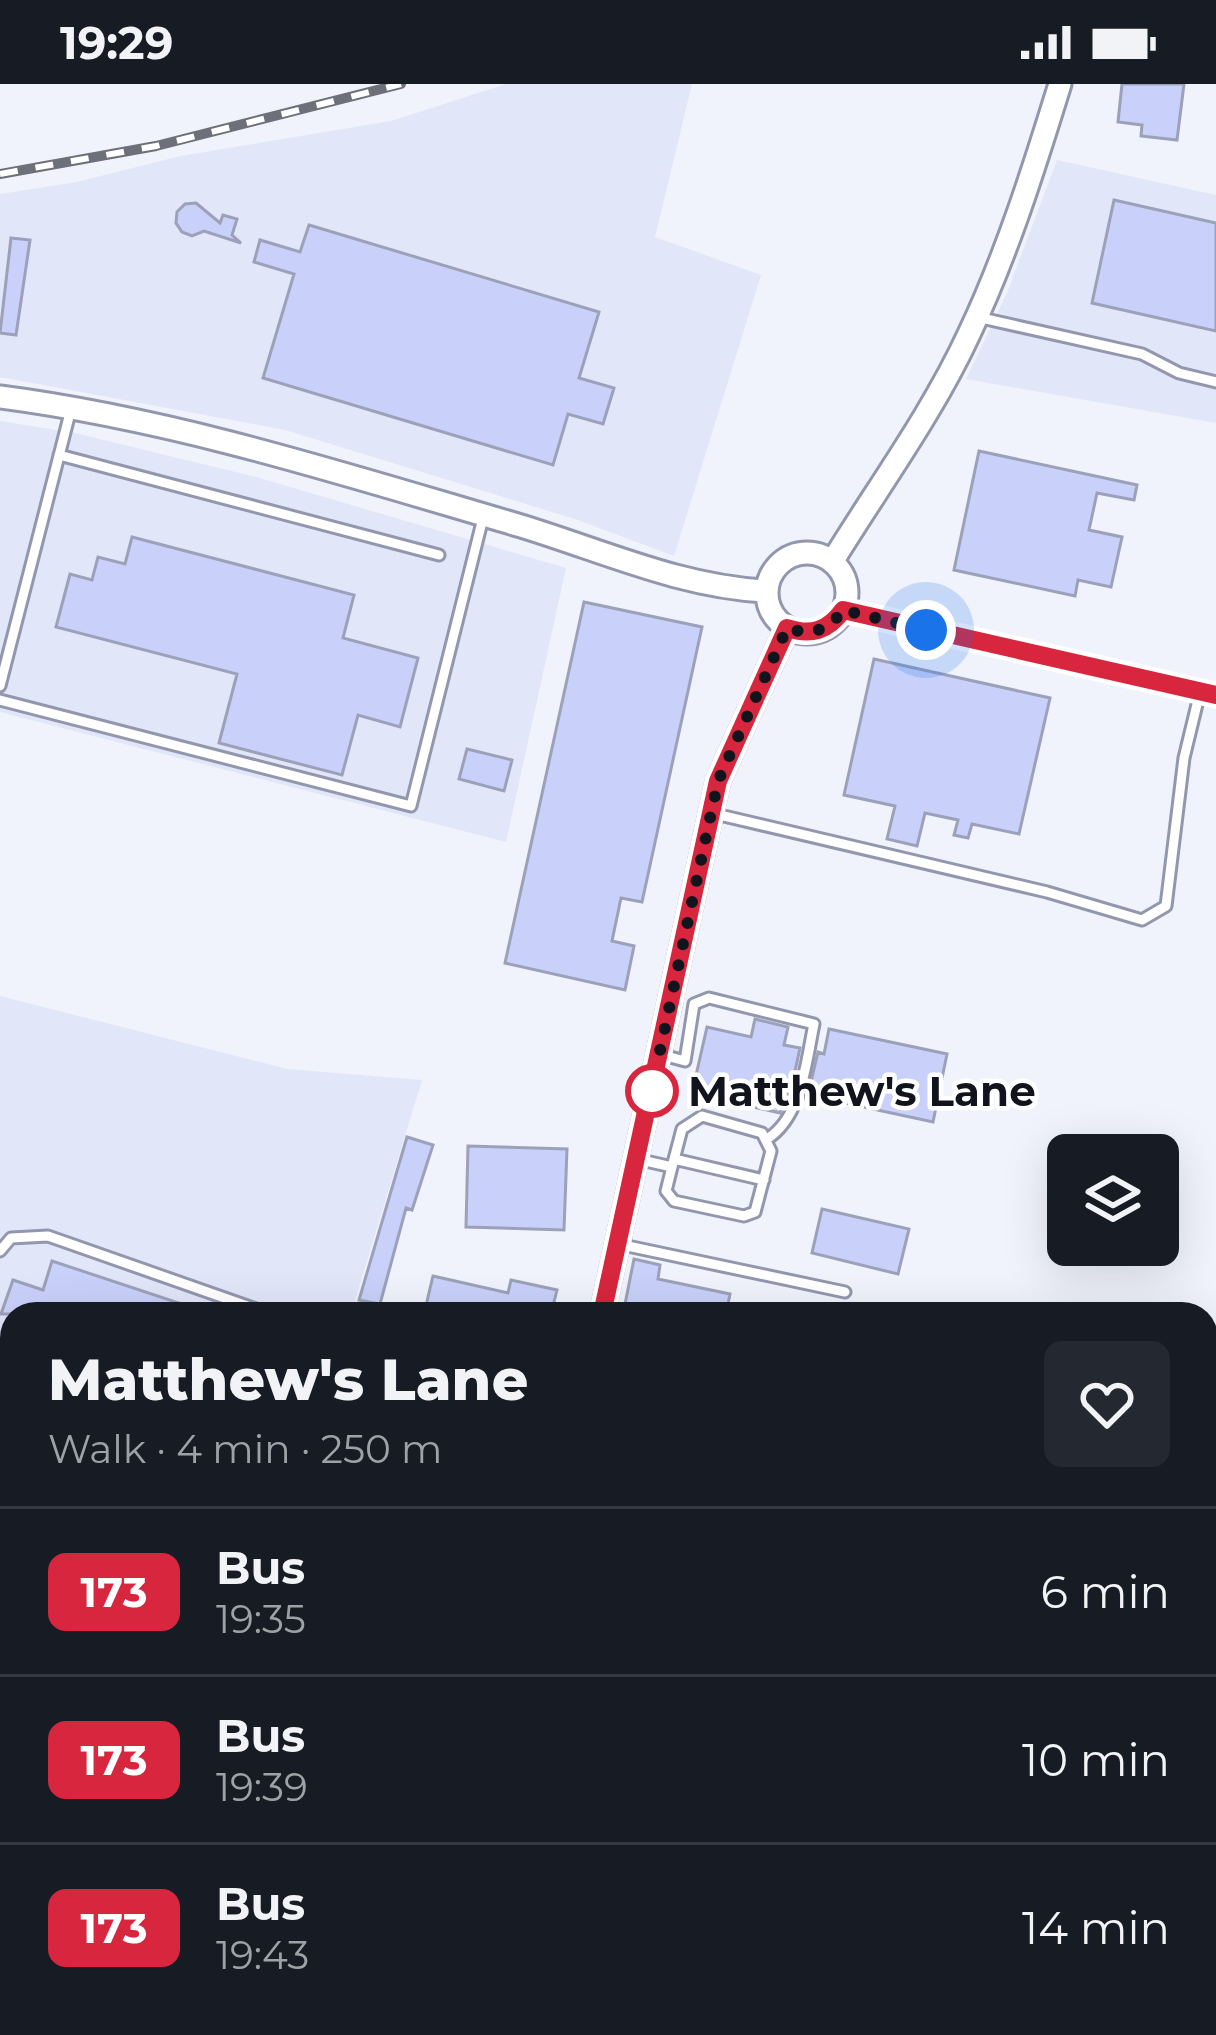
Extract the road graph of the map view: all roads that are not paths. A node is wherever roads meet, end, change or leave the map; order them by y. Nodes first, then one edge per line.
1 (1060, 84) edge
2 (976, 317) junction
3 (1216, 382) edge
4 (0, 397) edge
5 (70, 409) junction
6 (59, 455) junction
7 (484, 515) junction
8 (439, 555) dead end
9 (832, 562) junction
10 (766, 591) junction
11 (843, 610) junction
12 (787, 628) junction
13 (0, 686) edge
14 (1208, 694) edge
15 (0, 700) edge
16 (711, 813) junction
17 (659, 1054) junction
18 (767, 1138) junction
19 (637, 1159) junction
20 (673, 1163) junction
21 (764, 1180) junction
22 (618, 1244) junction
23 (0, 1251) edge
24 (845, 1292) dead end
25 (236, 1302) edge
26 (605, 1302) edge

1 - 2 street
2 - 3 lane
2 - 9 street
4 - 5 street
5 - 6 lane
5 - 7 street
6 - 8 lane
6 - 13 lane
7 - 10 street
7 - 15 lane
9 - 10 street
9 - 11 street
10 - 12 street
11 - 12 street
11 - 14 street
12 - 16 street
14 - 16 lane
16 - 17 street
17 - 18 lane
17 - 19 street
18 - 20 lane
18 - 21 lane
19 - 20 lane
19 - 22 street
20 - 21 lane
20 - 21 lane
22 - 24 lane
22 - 26 street
23 - 25 lane

